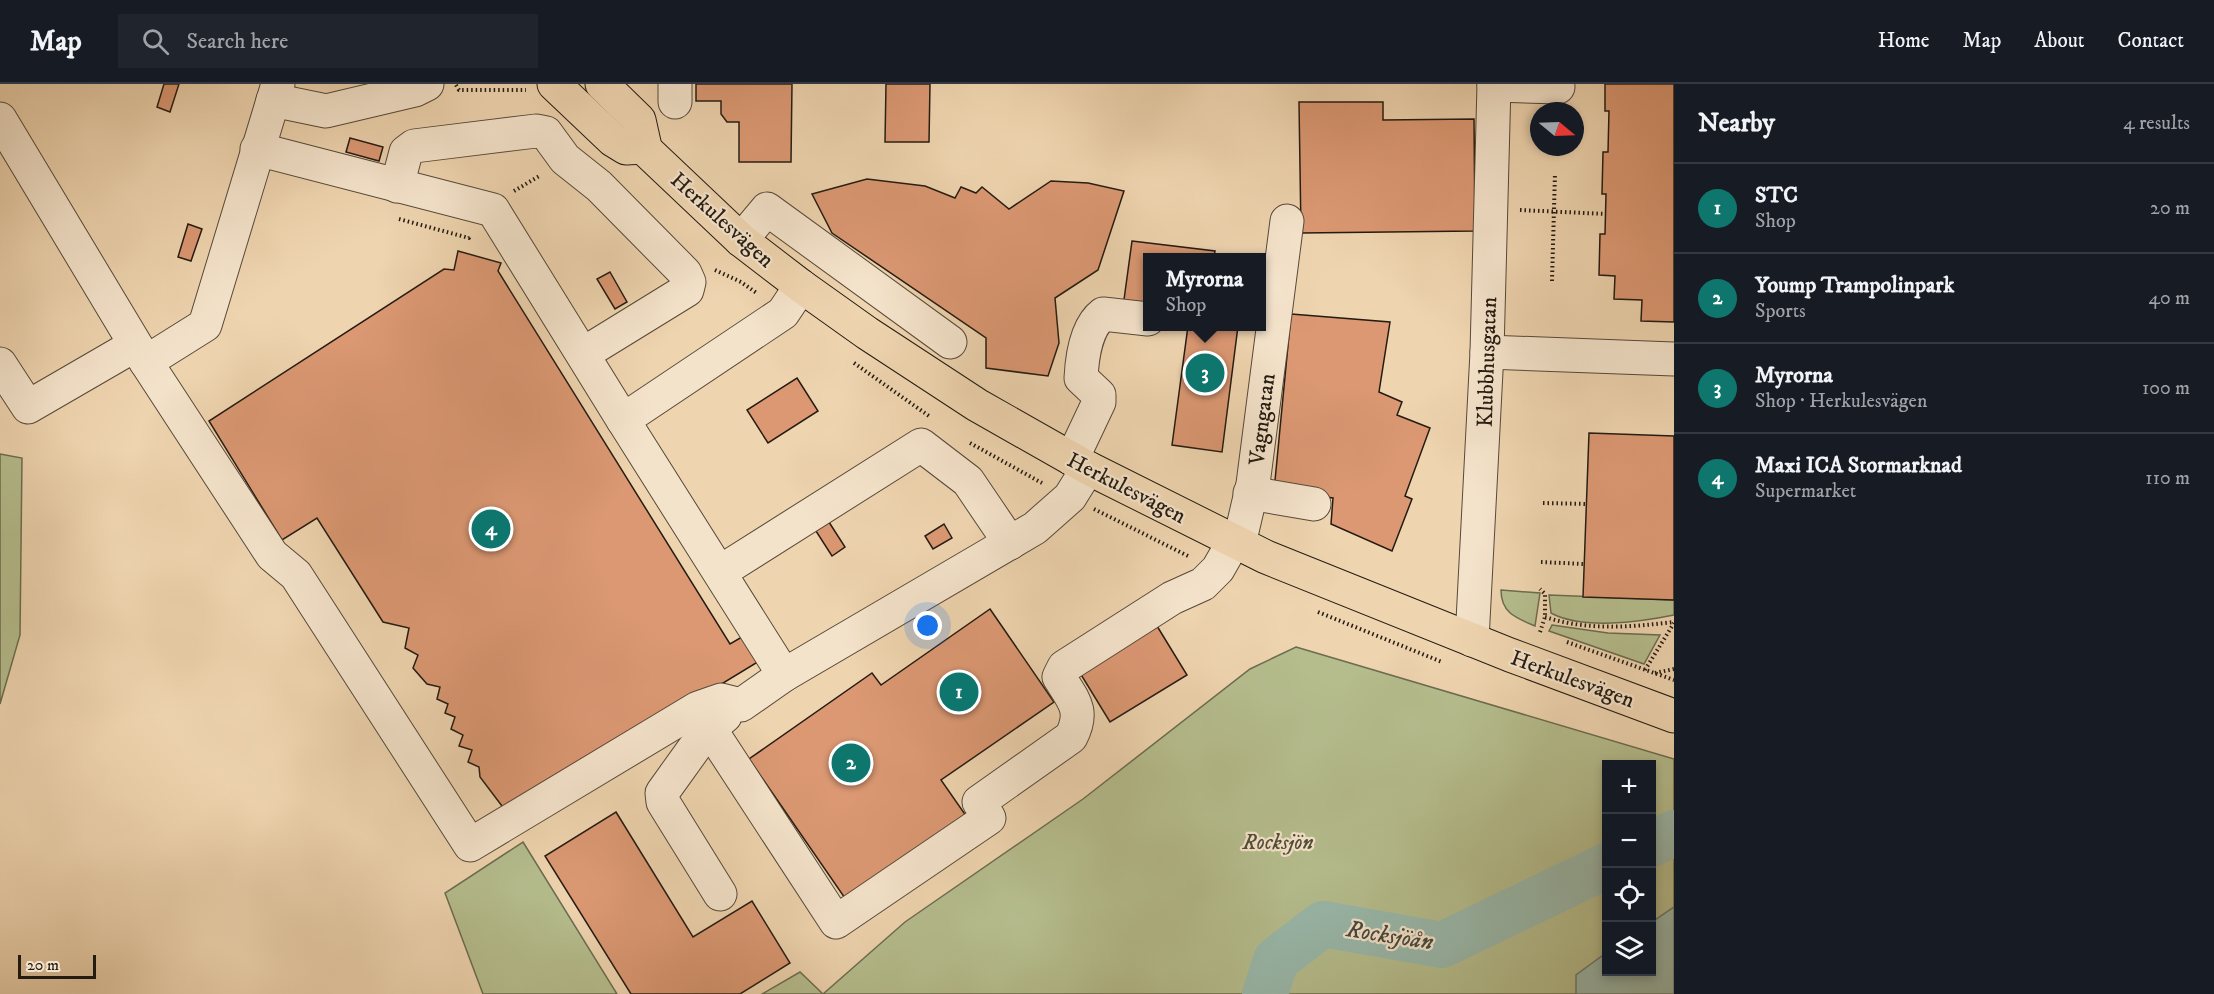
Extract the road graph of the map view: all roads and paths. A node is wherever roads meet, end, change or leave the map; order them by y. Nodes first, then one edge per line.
1 (427, 84) edge
2 (554, 84) edge
3 (602, 84) edge
4 (1494, 85) edge
5 (1558, 87) dead end
6 (276, 92) edge
7 (378, 93) edge
8 (0, 119) edge
9 (645, 147) junction
10 (257, 149) junction
11 (1556, 173) dead end
12 (397, 186) junction
13 (1490, 208) junction
14 (1554, 212) junction
15 (1606, 214) dead end
16 (1287, 221) dead end
17 (741, 240) junction
18 (1552, 281) dead end
19 (801, 286) junction
20 (1143, 319) edge
21 (950, 342) dead end
22 (1487, 352) junction
23 (141, 354) junction
24 (583, 354) junction
25 (1674, 359) edge
26 (0, 364) edge
27 (623, 420) junction
28 (1080, 463) junction
29 (1251, 493) junction
30 (1543, 503) dead end
31 (1314, 504) dead end
32 (1587, 504) dead end
33 (1236, 542) junction
34 (1010, 543) junction
35 (1541, 562) dead end
36 (1584, 564) dead end
37 (720, 572) junction
38 (1540, 589) dead end
39 (1545, 617) junction
40 (1674, 622) edge
41 (1540, 632) dead end
42 (1473, 640) junction
43 (1674, 669) edge
44 (1646, 670) dead end
45 (1654, 673) dead end
46 (784, 675) junction
47 (741, 705) junction
48 (1674, 716) edge
49 (710, 729) junction
50 (720, 894) dead end

1 - 7 street
2 - 9 main road
3 - 9 main road
4 - 5 street
4 - 13 street, Klubbhusgatan
6 - 7 street
6 - 10 street
8 - 23 street
9 - 17 main road, Herkulesvägen
10 - 12 street
10 - 23 street
11 - 14 path
12 - 24 street
12 - 24 street
13 - 14 path
13 - 22 street, Klubbhusgatan
14 - 15 path
14 - 18 path
16 - 29 street, Vagngatan
17 - 19 main road, Herkulesvägen
17 - 21 street
19 - 27 street
19 - 28 main road, Herkulesvägen
20 - 28 street
22 - 25 street
22 - 42 street, Klubbhusgatan
23 - 26 street
23 - 47 street
24 - 27 street
27 - 37 street
28 - 33 main road, Herkulesvägen
28 - 34 street
29 - 31 street
29 - 33 street, Vagngatan
30 - 32 path
33 - 42 main road, Herkulesvägen
33 - 49 street, Vagngatan
34 - 37 street
34 - 46 street
35 - 36 path
37 - 46 street
38 - 39 path
39 - 40 path
39 - 41 path
40 - 44 path
42 - 48 main road, Herkulesvägen
43 - 45 path
46 - 47 street
47 - 49 street
49 - 50 street

